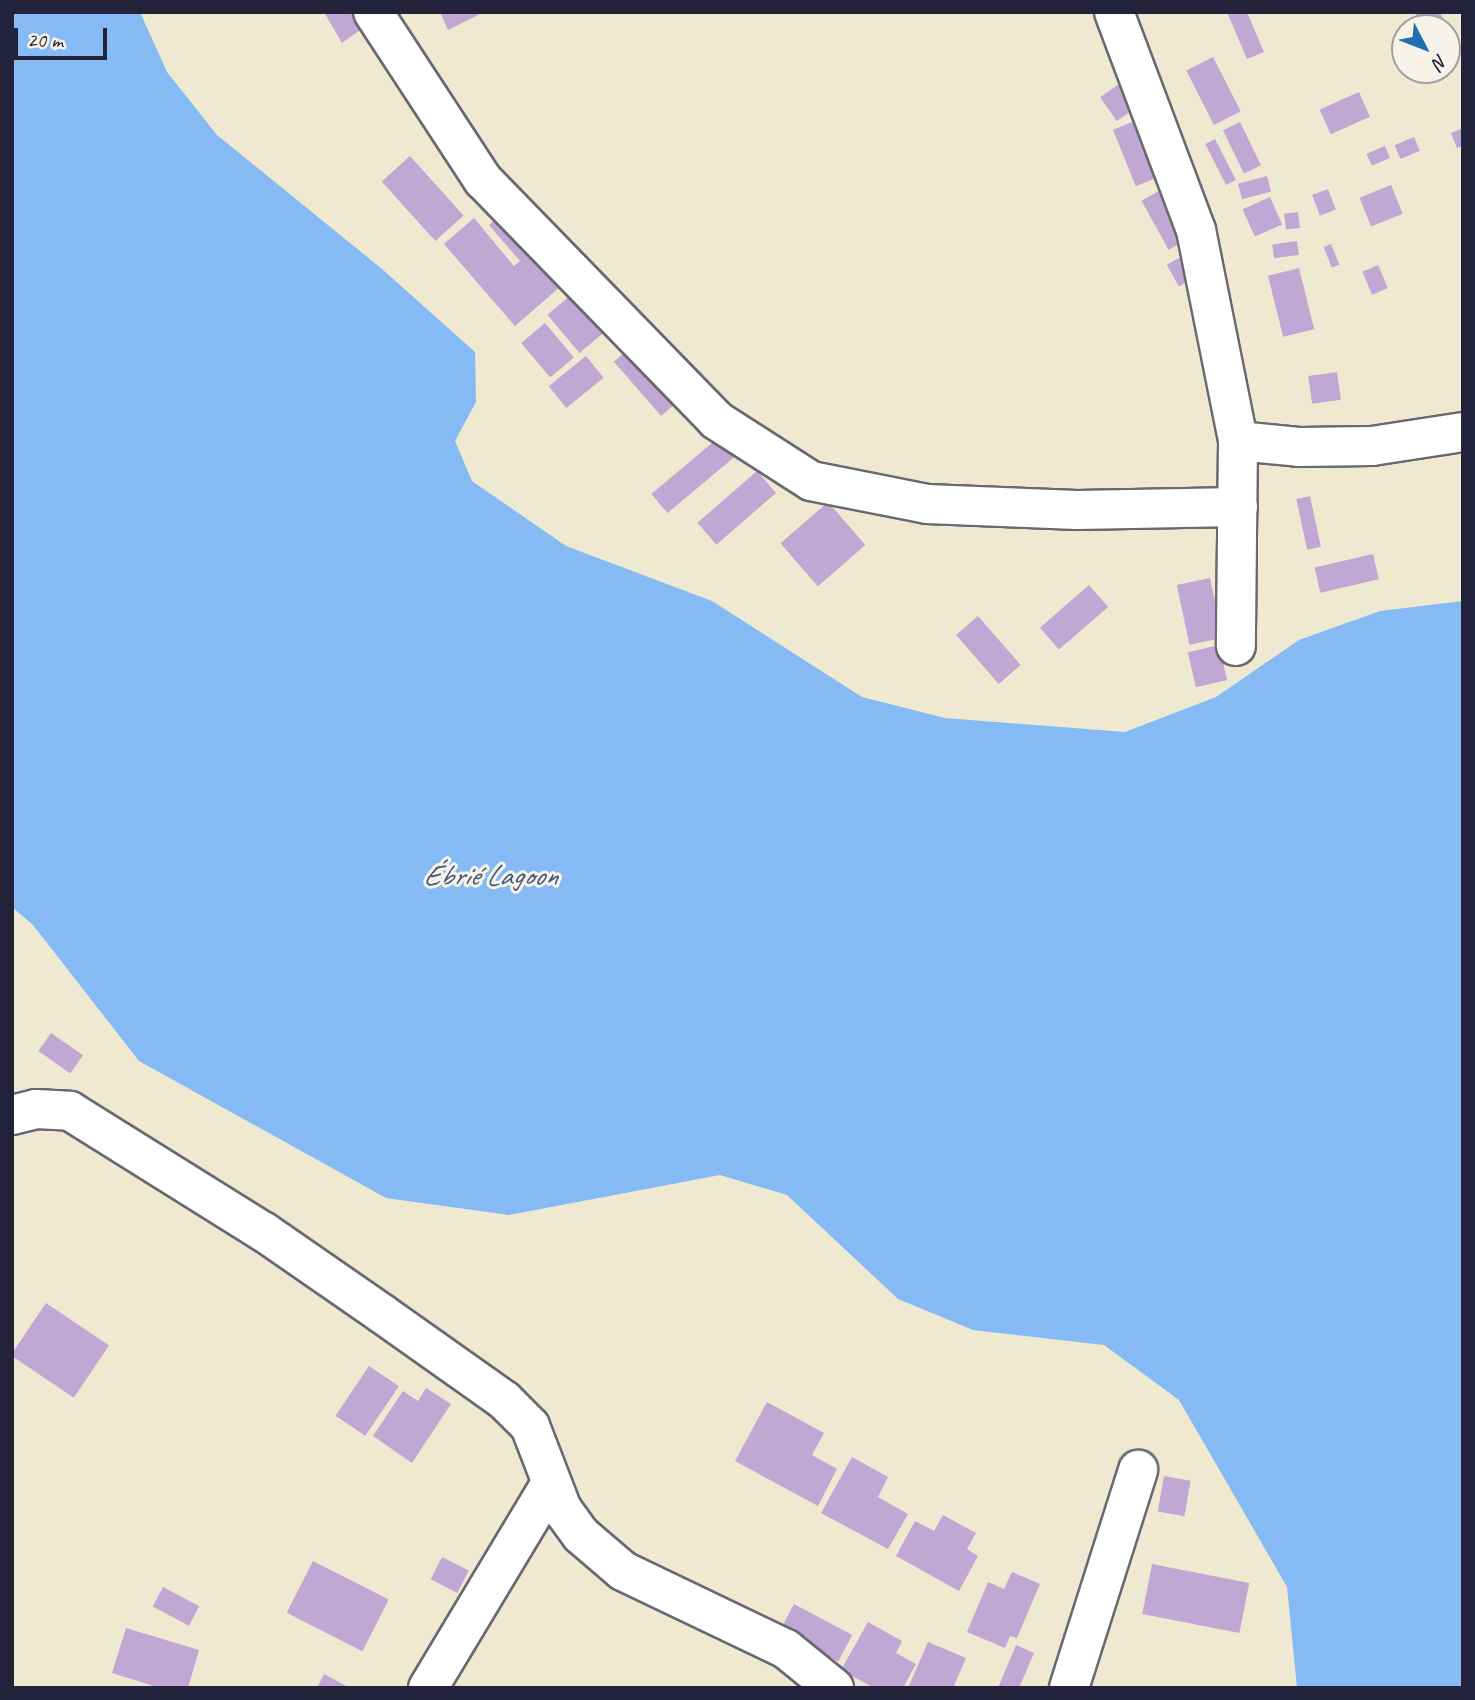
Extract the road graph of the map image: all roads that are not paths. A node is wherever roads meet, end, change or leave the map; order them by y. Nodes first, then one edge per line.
1 (373, 12) edge
2 (1114, 12) edge
3 (1463, 432) edge
4 (1238, 441) junction
5 (1238, 507) junction
6 (1236, 646) dead end
7 (12, 1115) edge
8 (1138, 1470) dead end
9 (551, 1483) junction
10 (428, 1688) edge
11 (834, 1688) edge
12 (1069, 1688) edge

1 - 5 street
2 - 4 street
3 - 4 street
4 - 5 street
5 - 6 street
7 - 9 street
8 - 12 street
9 - 10 street
9 - 11 street

